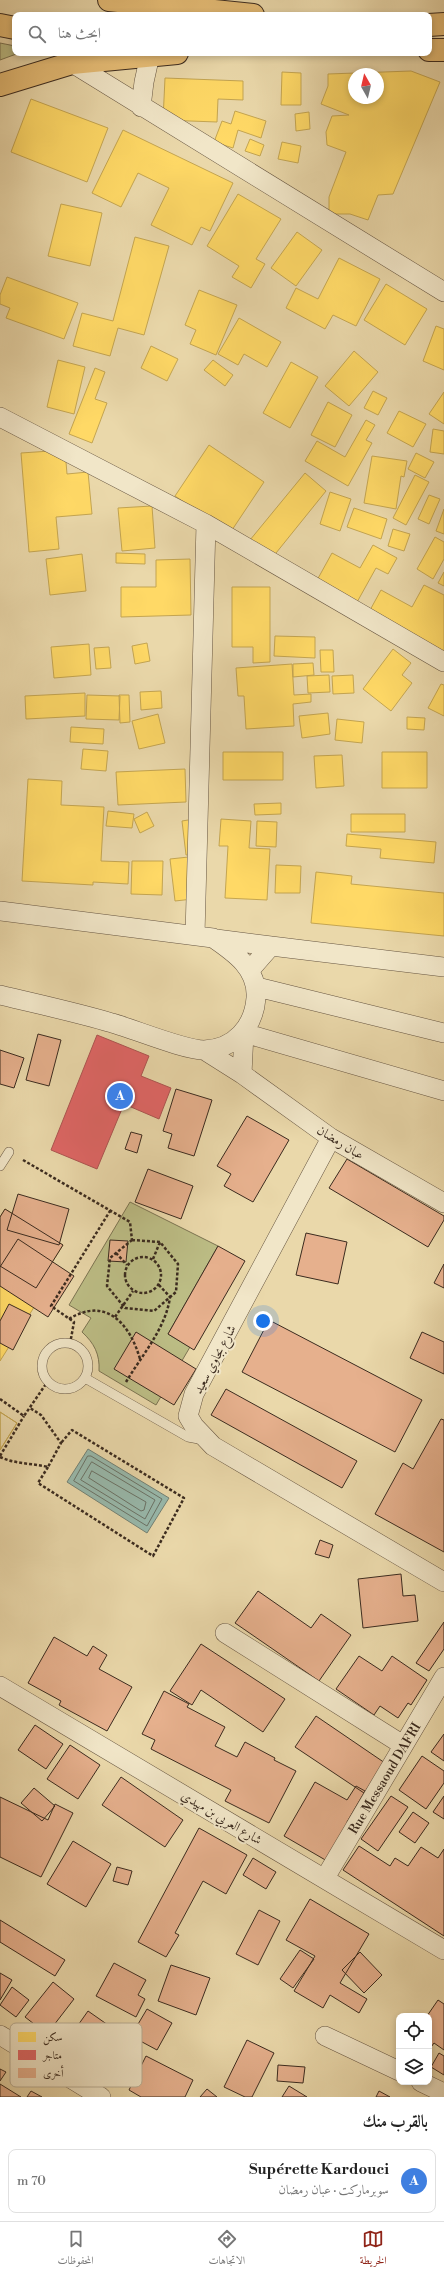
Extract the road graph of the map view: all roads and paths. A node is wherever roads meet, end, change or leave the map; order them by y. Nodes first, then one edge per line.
1 (109, 0) edge
2 (224, 12) edge
3 (444, 24) edge
4 (0, 25) edge
5 (432, 25) edge
6 (12, 27) edge
7 (432, 50) edge
8 (444, 50) edge
9 (150, 56) joint
10 (72, 63) junction
11 (0, 85) edge
12 (141, 107) junction
13 (444, 292) edge
14 (0, 417) edge
15 (206, 524) junction
16 (444, 662) edge
17 (0, 911) edge
18 (204, 937) junction
19 (271, 946) junction
20 (444, 967) edge
21 (254, 978) junction
22 (0, 995) edge
23 (244, 1033) junction
24 (444, 1033) edge
25 (204, 1050) junction
26 (242, 1074) junction
27 (444, 1091) edge
28 (332, 1138) junction
29 (8, 1152) joint
30 (0, 1166) edge
31 (444, 1203) edge
32 (110, 1211) junction
33 (132, 1240) junction
34 (160, 1242) junction
35 (116, 1253) junction
36 (153, 1259) junction
37 (127, 1265) junction
38 (158, 1285) junction
39 (133, 1291) junction
40 (170, 1297) junction
41 (122, 1306) junction
42 (115, 1317) junction
43 (69, 1319) junction
44 (70, 1344) junction
45 (140, 1359) junction
46 (85, 1378) junction
47 (48, 1381) junction
48 (117, 1396) junction
49 (0, 1399) edge
50 (30, 1408) junction
51 (24, 1416) junction
52 (208, 1441) junction
53 (61, 1443) junction
54 (0, 1456) edge
55 (48, 1467) junction
56 (444, 1582) edge
57 (225, 1633) dead end
58 (444, 1678) edge
59 (0, 1687) edge
60 (403, 1745) junction
61 (325, 1878) junction
62 (444, 1950) edge
63 (0, 2035) edge
64 (325, 2036) dead end
65 (10, 2041) edge
66 (396, 2070) edge
67 (427, 2085) edge
68 (85, 2087) edge
69 (444, 2093) edge
70 (101, 2097) edge

1 - 2 highway
3 - 5 highway
4 - 6 highway
7 - 8 highway
9 - 10 highway
9 - 12 street
10 - 11 highway
10 - 12 street
12 - 13 street
14 - 15 street
15 - 16 street
15 - 18 street
17 - 18 street
18 - 19 street
18 - 21 street
19 - 20 street
19 - 21 street
21 - 23 street
21 - 24 street
22 - 25 street
23 - 25 street
23 - 26 street
23 - 27 street
25 - 26 street, عبان رمضان
26 - 28 street, عبان رمضان
28 - 31 street, عبان رمضان
28 - 52 street, شارع بجاوي سعيد
29 - 30 lane
29 - 32 path
32 - 33 path
32 - 43 path
33 - 34 path
33 - 35 path
34 - 36 path
34 - 40 path
35 - 37 path
35 - 41 path
36 - 37 path
36 - 38 path
37 - 39 path
38 - 39 path
38 - 40 path
39 - 41 path
40 - 41 path
40 - 45 path
41 - 42 path
42 - 43 path
42 - 45 path
43 - 44 path
44 - 46 lane
44 - 47 lane
45 - 48 path
46 - 47 lane
46 - 48 lane
47 - 50 path
48 - 52 lane
49 - 51 path
50 - 51 path
50 - 53 path
51 - 54 path
52 - 56 street, شارع بجاوي سعيد
53 - 55 path
53 - 55 path
54 - 55 path
57 - 60 street
58 - 60 street, Rue Messaoud DAFRI
59 - 61 street, شارع العربي بن مهيدي
60 - 61 street, Rue Messaoud DAFRI
61 - 62 street, شارع العربي بن مهيدي
63 - 65 street
64 - 66 street
67 - 69 street
68 - 70 street

